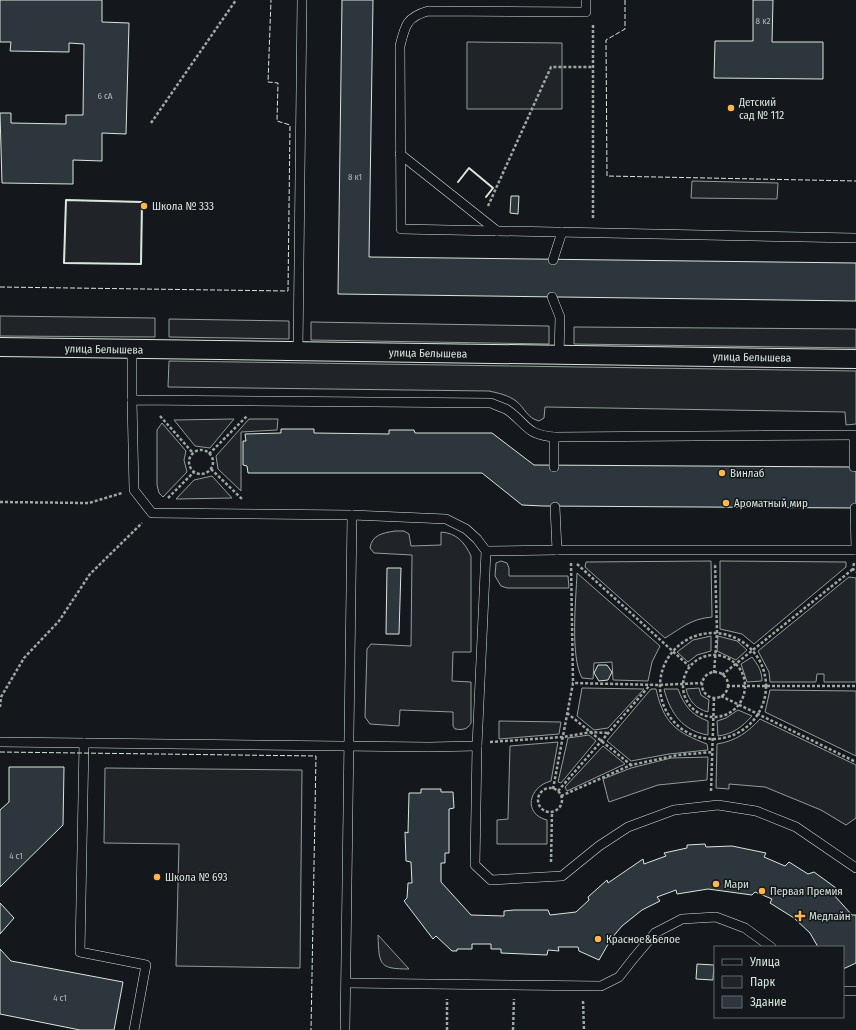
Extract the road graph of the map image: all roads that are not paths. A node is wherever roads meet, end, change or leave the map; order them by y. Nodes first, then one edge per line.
1 (302, 0) edge
2 (586, 0) edge
3 (400, 154) junction
4 (497, 231) junction
5 (562, 232) junction
6 (856, 238) edge
7 (553, 260) dead end
8 (552, 297) dead end
9 (0, 348) edge
10 (132, 349) junction
11 (298, 351) junction
12 (559, 355) junction
13 (856, 359) edge
14 (132, 400) junction
15 (554, 436) junction
16 (855, 436) edge
17 (554, 467) dead end
18 (854, 467) dead end
19 (555, 507) dead end
20 (855, 508) dead end
21 (352, 515) junction
22 (557, 550) junction
23 (856, 550) edge
24 (486, 551) junction
25 (0, 742) edge
26 (84, 743) junction
27 (478, 744) junction
28 (349, 746) junction
29 (856, 868) edge
30 (770, 946) edge
31 (346, 983) junction
32 (844, 991) edge
33 (856, 991) edge
34 (134, 1030) edge
35 (345, 1030) edge

1 - 11 lane
2 - 3 lane
3 - 4 lane
3 - 4 lane
4 - 5 lane
5 - 6 lane
5 - 7 lane
8 - 12 lane
9 - 10 street, улица Белышева
10 - 11 street, улица Белышева
10 - 14 lane
11 - 12 street, улица Белышева
12 - 13 street, улица Белышева
14 - 15 lane
14 - 21 lane
15 - 16 lane
15 - 17 lane
16 - 18 lane
19 - 22 lane
20 - 23 lane
21 - 24 lane
21 - 28 lane
22 - 23 lane
22 - 24 lane
24 - 27 lane
25 - 26 lane
26 - 28 lane
26 - 34 lane
27 - 28 lane
27 - 29 lane
28 - 31 lane
30 - 31 lane
31 - 35 lane
32 - 33 lane

